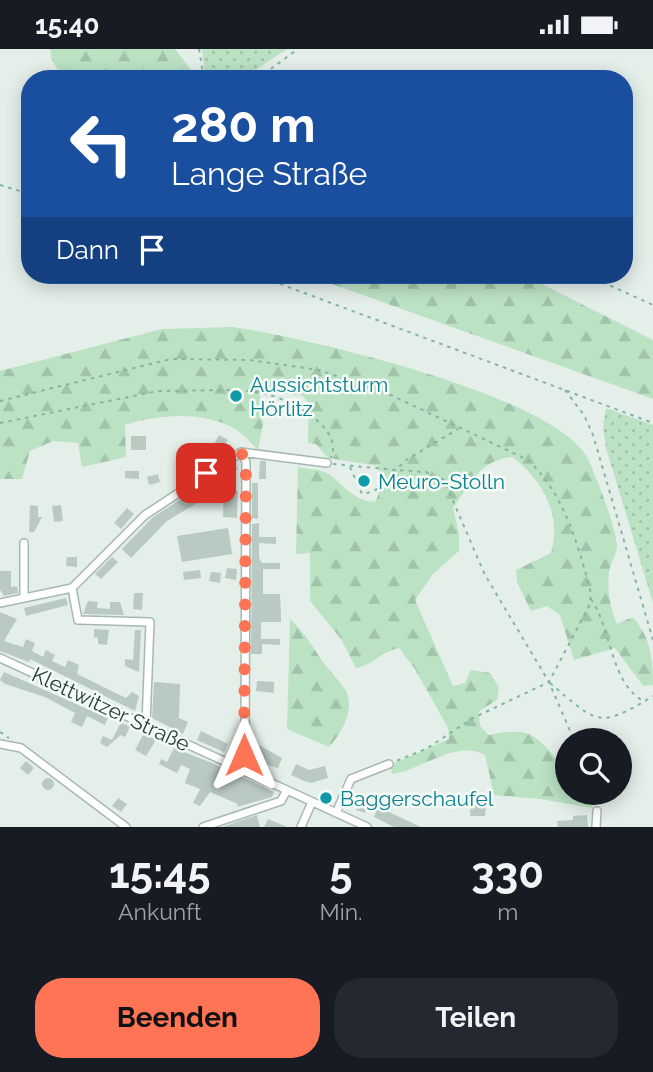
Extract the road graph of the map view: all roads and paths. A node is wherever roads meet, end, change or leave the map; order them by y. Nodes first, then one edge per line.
1 (199, 49) edge
2 (298, 49) edge
3 (202, 70) edge
4 (269, 70) edge
5 (0, 185) edge
6 (21, 191) edge
7 (280, 284) edge
8 (607, 284) edge
9 (653, 305) edge
10 (564, 390) junction
11 (0, 401) edge
12 (0, 423) edge
13 (653, 423) edge
14 (458, 428) junction
15 (241, 452) junction
16 (333, 455) dead end
17 (327, 463) joint
18 (350, 467) junction
19 (396, 470) junction
20 (24, 543) dead end
21 (72, 588) junction
22 (24, 598) junction
23 (590, 599) junction
24 (0, 603) edge
25 (653, 640) edge
26 (0, 658) edge
27 (549, 682) junction
28 (653, 697) edge
29 (645, 702) junction
30 (146, 725) junction
31 (568, 728) edge
32 (0, 744) edge
33 (389, 764) joint
34 (240, 769) junction
35 (287, 790) junction
36 (312, 802) junction
37 (596, 805) edge
38 (597, 811) joint
39 (336, 813) junction
40 (126, 827) edge
41 (203, 827) edge
42 (301, 827) edge
43 (367, 827) edge
44 (596, 827) edge

1 - 3 path
2 - 4 path
5 - 6 path
7 - 10 path
8 - 9 path
10 - 13 path
10 - 25 path
11 - 14 path
12 - 16 path
14 - 19 path
14 - 23 path
15 - 17 street
15 - 21 street
15 - 34 street
17 - 18 path
18 - 19 path
18 - 19 path
19 - 27 path
20 - 22 street
21 - 22 street
21 - 30 street
22 - 24 street
23 - 27 path
23 - 29 path
26 - 30 street, Klettwitzer Straße
27 - 29 path
27 - 31 path
27 - 33 path
28 - 29 path
30 - 34 street, Klettwitzer Straße
32 - 40 street
33 - 39 street
34 - 35 street, Klettwitzer Straße
35 - 36 street, Klettwitzer Straße
35 - 41 street
36 - 39 street, Klettwitzer Straße
36 - 42 street
37 - 38 path
38 - 44 street
39 - 43 street, Klettwitzer Straße

